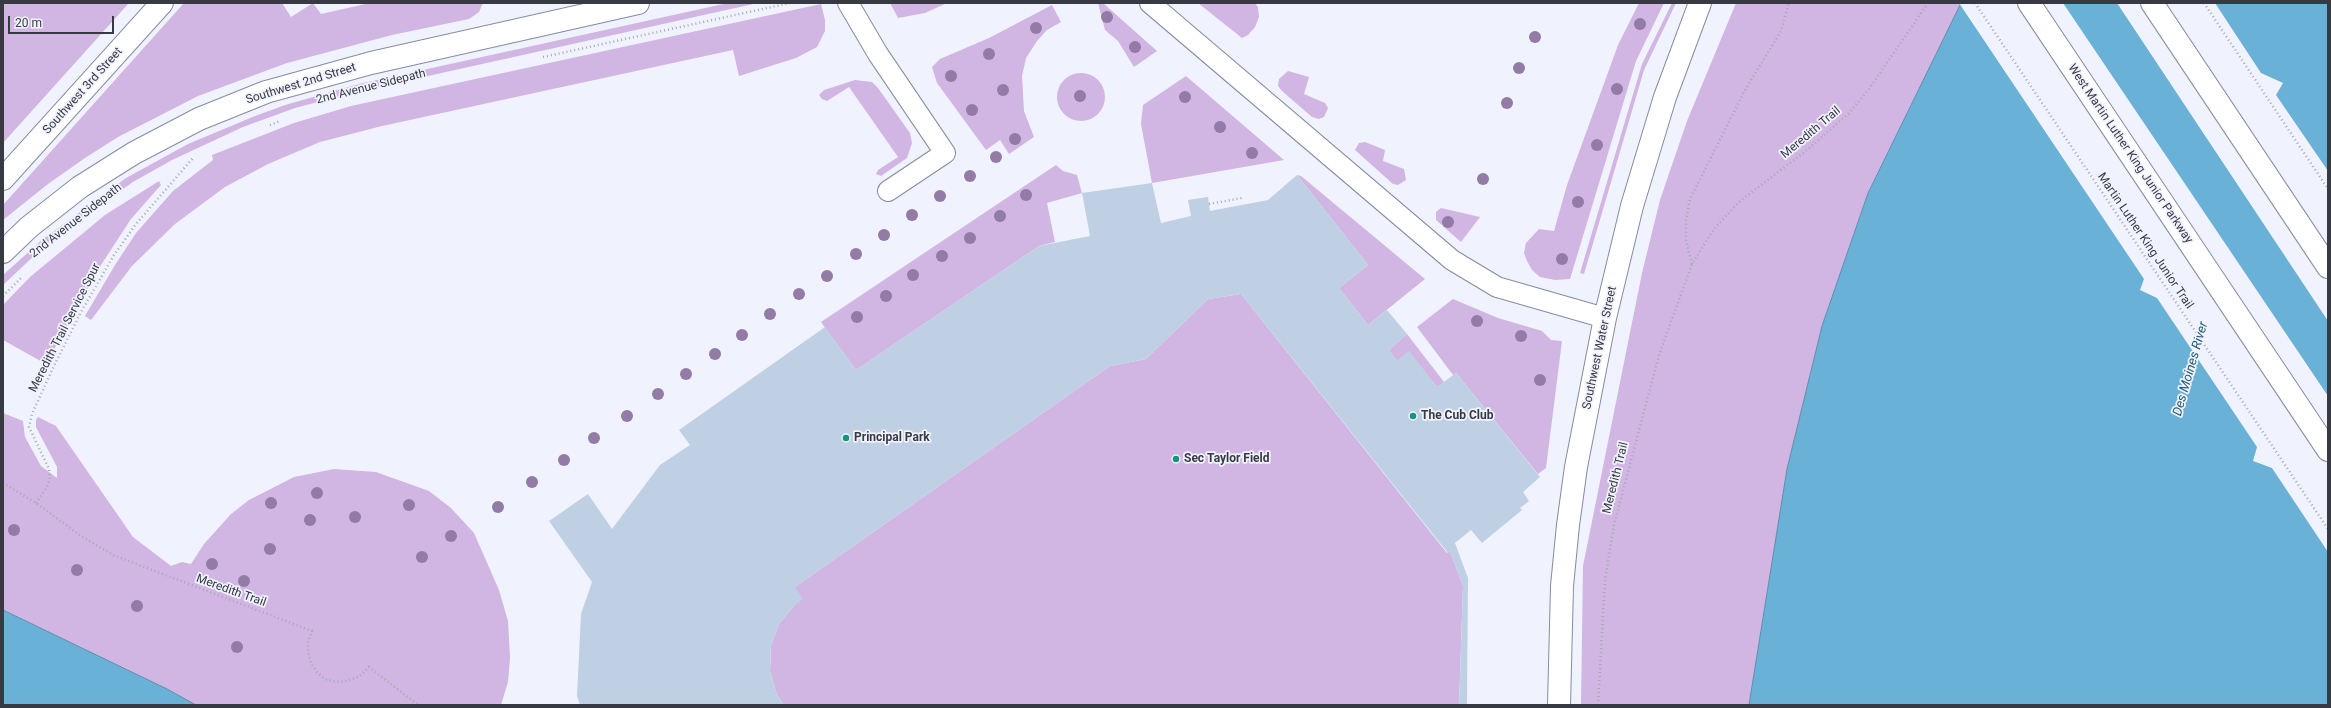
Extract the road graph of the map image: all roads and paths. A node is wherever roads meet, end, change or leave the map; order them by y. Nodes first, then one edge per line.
1 (162, 3) edge
2 (638, 3) edge
3 (790, 3) edge
4 (848, 3) edge
5 (1150, 3) edge
6 (1700, 3) edge
7 (1789, 3) edge
8 (1928, 3) edge
9 (1975, 3) edge
10 (2029, 3) edge
11 (2152, 3) edge
12 (2204, 3) edge
13 (535, 59) dead end
14 (287, 119) dead end
15 (266, 126) dead end
16 (200, 154) dead end
17 (193, 157) junction
18 (186, 160) dead end
19 (3, 179) edge
20 (2328, 189) edge
21 (888, 191) dead end
22 (1242, 198) dead end
23 (1209, 204) dead end
24 (3, 252) edge
25 (1692, 264) junction
26 (2328, 267) edge
27 (26, 273) dead end
28 (3, 296) edge
29 (1605, 318) junction
30 (2328, 450) edge
31 (3, 483) edge
32 (36, 503) junction
33 (2328, 528) edge
34 (418, 705) edge
35 (1559, 705) edge
36 (1598, 705) edge

1 - 19 main road, Southwest 3rd Street
2 - 24 main road, Southwest 2nd Street
3 - 13 path
4 - 21 lane
5 - 29 lane
6 - 29 main road, Southwest Water Street
7 - 25 path
8 - 25 path, Meredith Trail
9 - 33 path, Martin Luther King Junior Trail
10 - 30 main road, West Martin Luther King Junior Parkway
11 - 26 main road
12 - 20 path
14 - 15 path
16 - 17 path
17 - 18 path
17 - 32 path, Meredith Trail Service Spur
22 - 23 path
25 - 36 path, Meredith Trail
27 - 28 path, 2nd Avenue Sidepath
29 - 35 main road, Southwest Water Street
31 - 32 path, Meredith Trail
32 - 34 path, Meredith Trail

